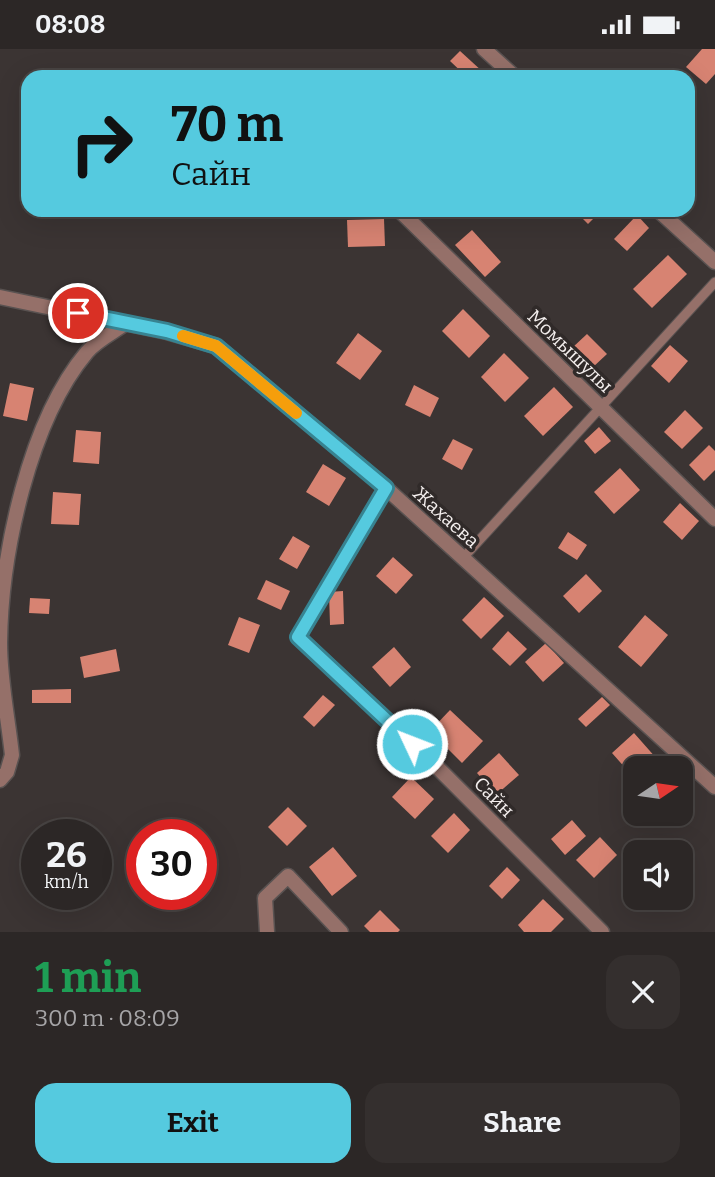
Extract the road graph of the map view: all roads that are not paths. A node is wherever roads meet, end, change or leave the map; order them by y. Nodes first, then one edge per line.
1 (484, 49) edge
2 (506, 70) edge
3 (406, 217) edge
4 (666, 217) edge
5 (715, 263) edge
6 (715, 282) edge
7 (0, 297) edge
8 (126, 323) junction
9 (602, 409) junction
10 (386, 488) junction
11 (715, 519) edge
12 (463, 558) junction
13 (0, 780) edge
14 (715, 787) edge
15 (268, 932) edge
16 (341, 932) edge
17 (602, 932) edge

1 - 2 street
3 - 9 street, Момышулы
4 - 5 street
6 - 9 lane
7 - 8 street, Жахаева
8 - 10 street, Жахаева
8 - 13 street
9 - 11 street, Момышулы
9 - 12 lane
10 - 12 street, Жахаева
10 - 17 street, Сайн
12 - 14 street, Жахаева
15 - 16 street

